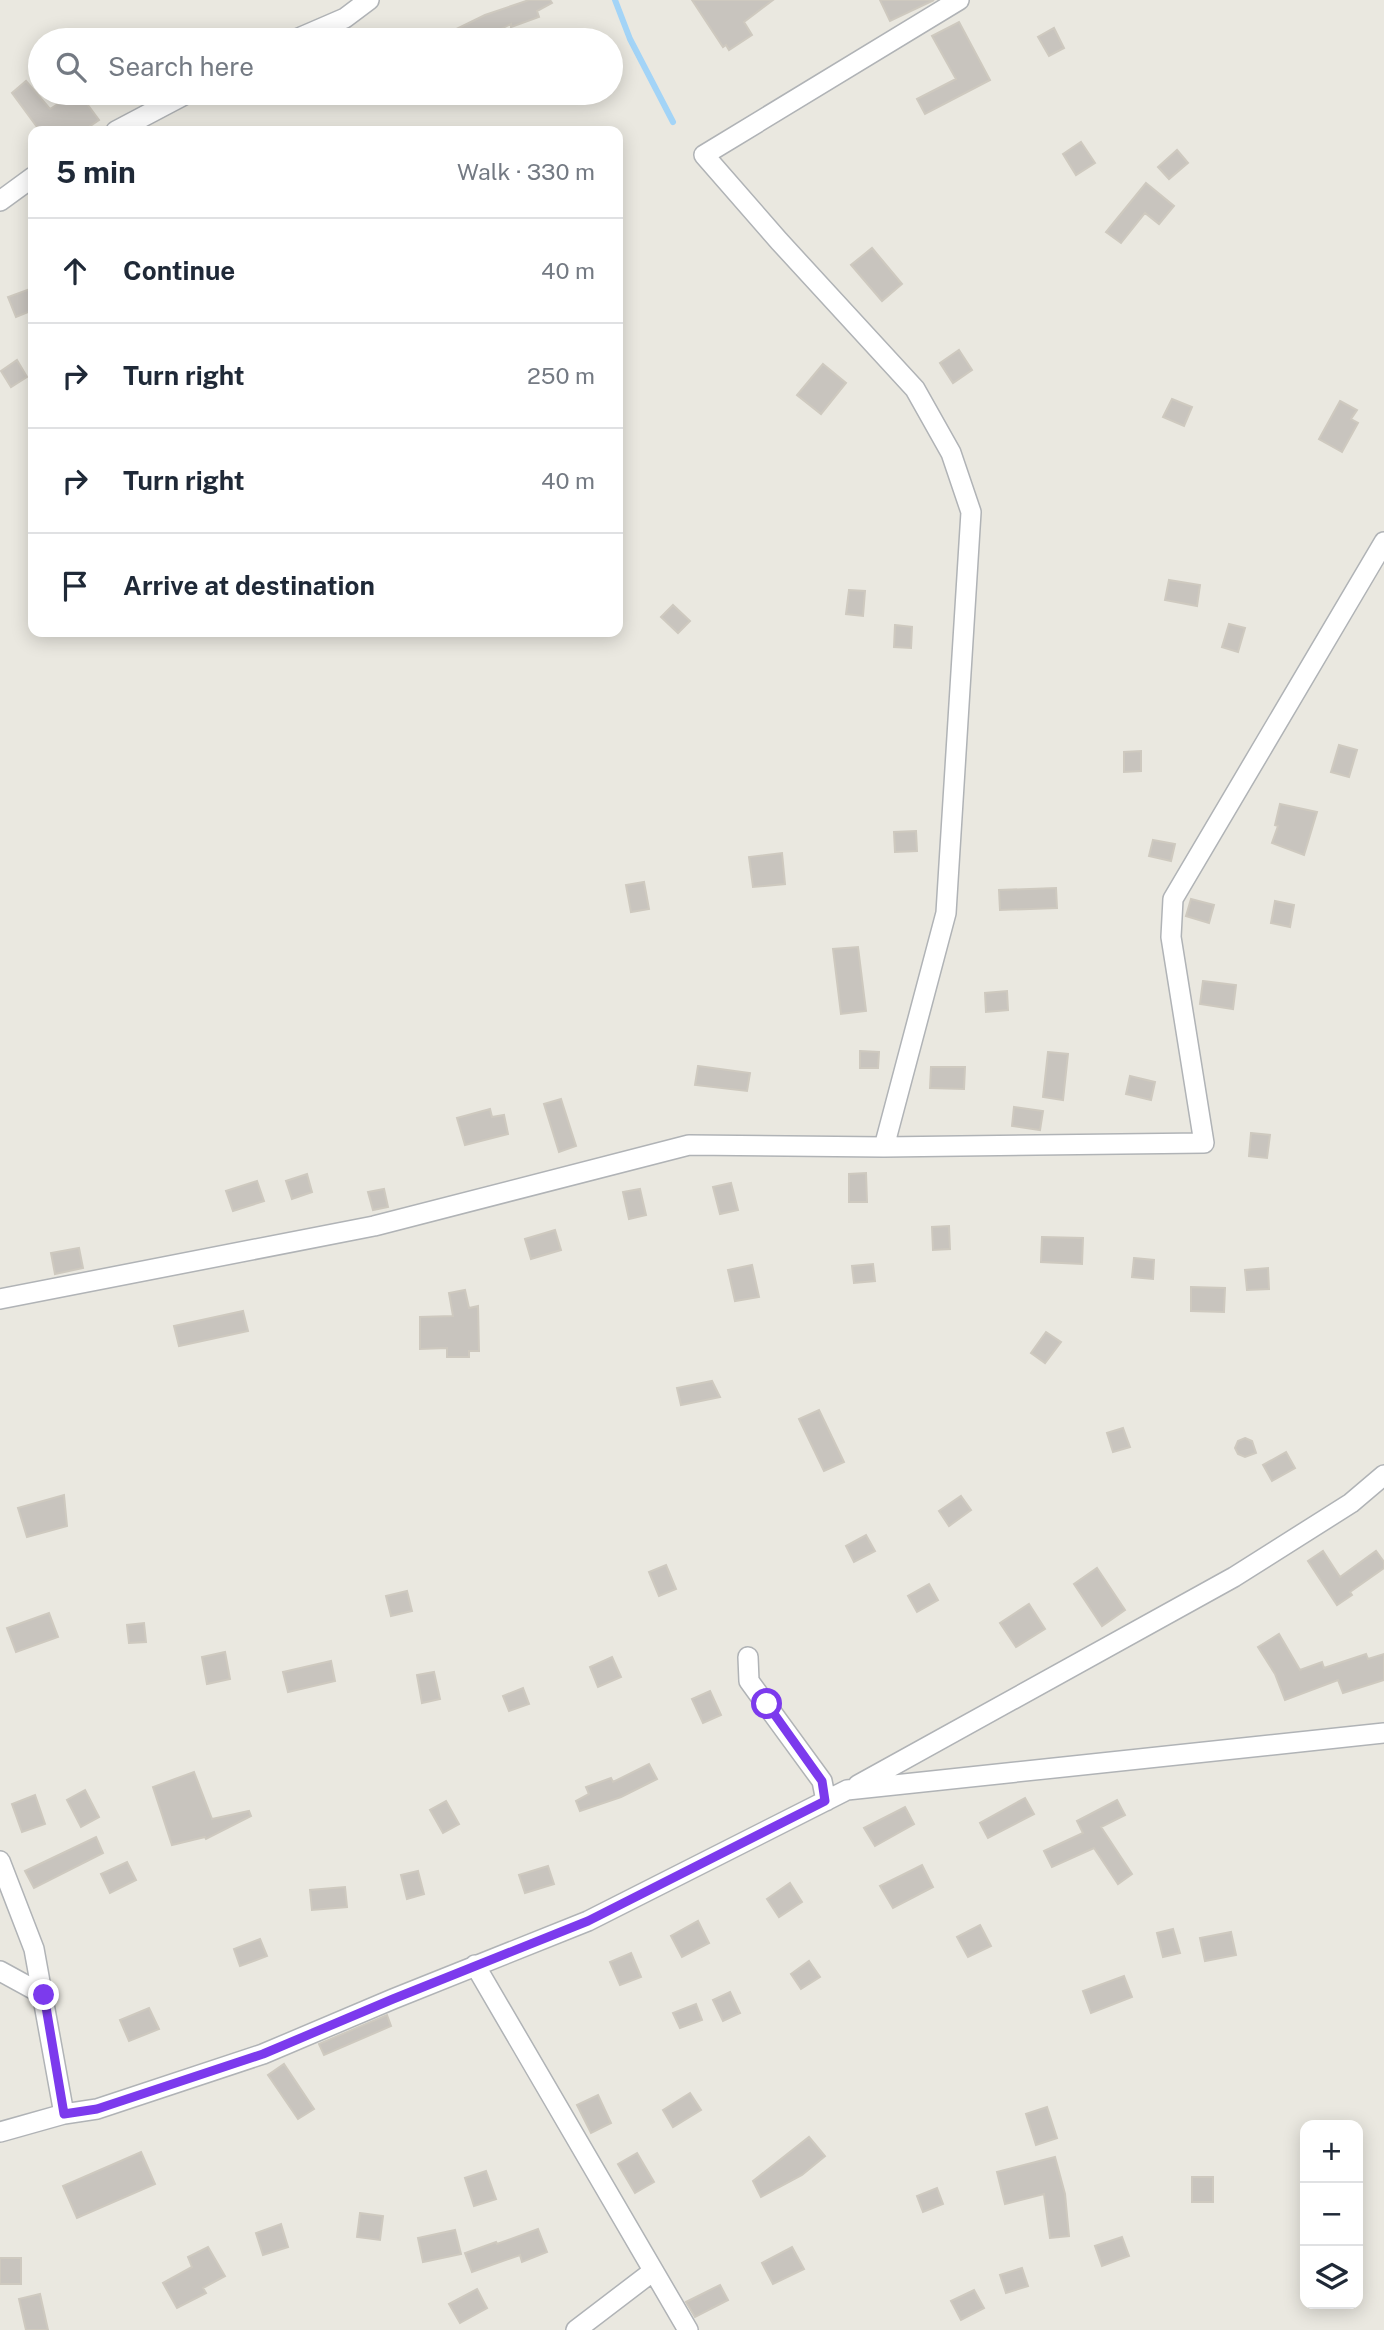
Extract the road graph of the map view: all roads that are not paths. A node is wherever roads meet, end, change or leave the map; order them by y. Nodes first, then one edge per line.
1 (369, 0) edge
2 (959, 0) edge
3 (322, 28) edge
4 (165, 105) edge
5 (125, 126) edge
6 (28, 181) edge
7 (0, 201) edge
8 (1384, 542) edge
9 (884, 1147) junction
10 (0, 1299) edge
11 (1384, 1475) edge
12 (748, 1657) dead end
13 (1384, 1733) edge
14 (848, 1790) junction
15 (825, 1801) junction
16 (0, 1861) edge
17 (475, 1965) junction
18 (0, 1971) edge
19 (44, 1995) junction
20 (64, 2114) junction
21 (0, 2132) edge
22 (652, 2272) junction
23 (576, 2330) edge
24 (688, 2330) edge

1 - 3 street
2 - 9 street
4 - 5 street
6 - 7 street
8 - 9 street
9 - 10 street
11 - 14 street
12 - 15 street
13 - 14 street
14 - 15 street
15 - 17 street
16 - 19 street
17 - 20 street
17 - 22 street
18 - 19 street
19 - 20 street
20 - 21 street
22 - 23 street
22 - 24 street

